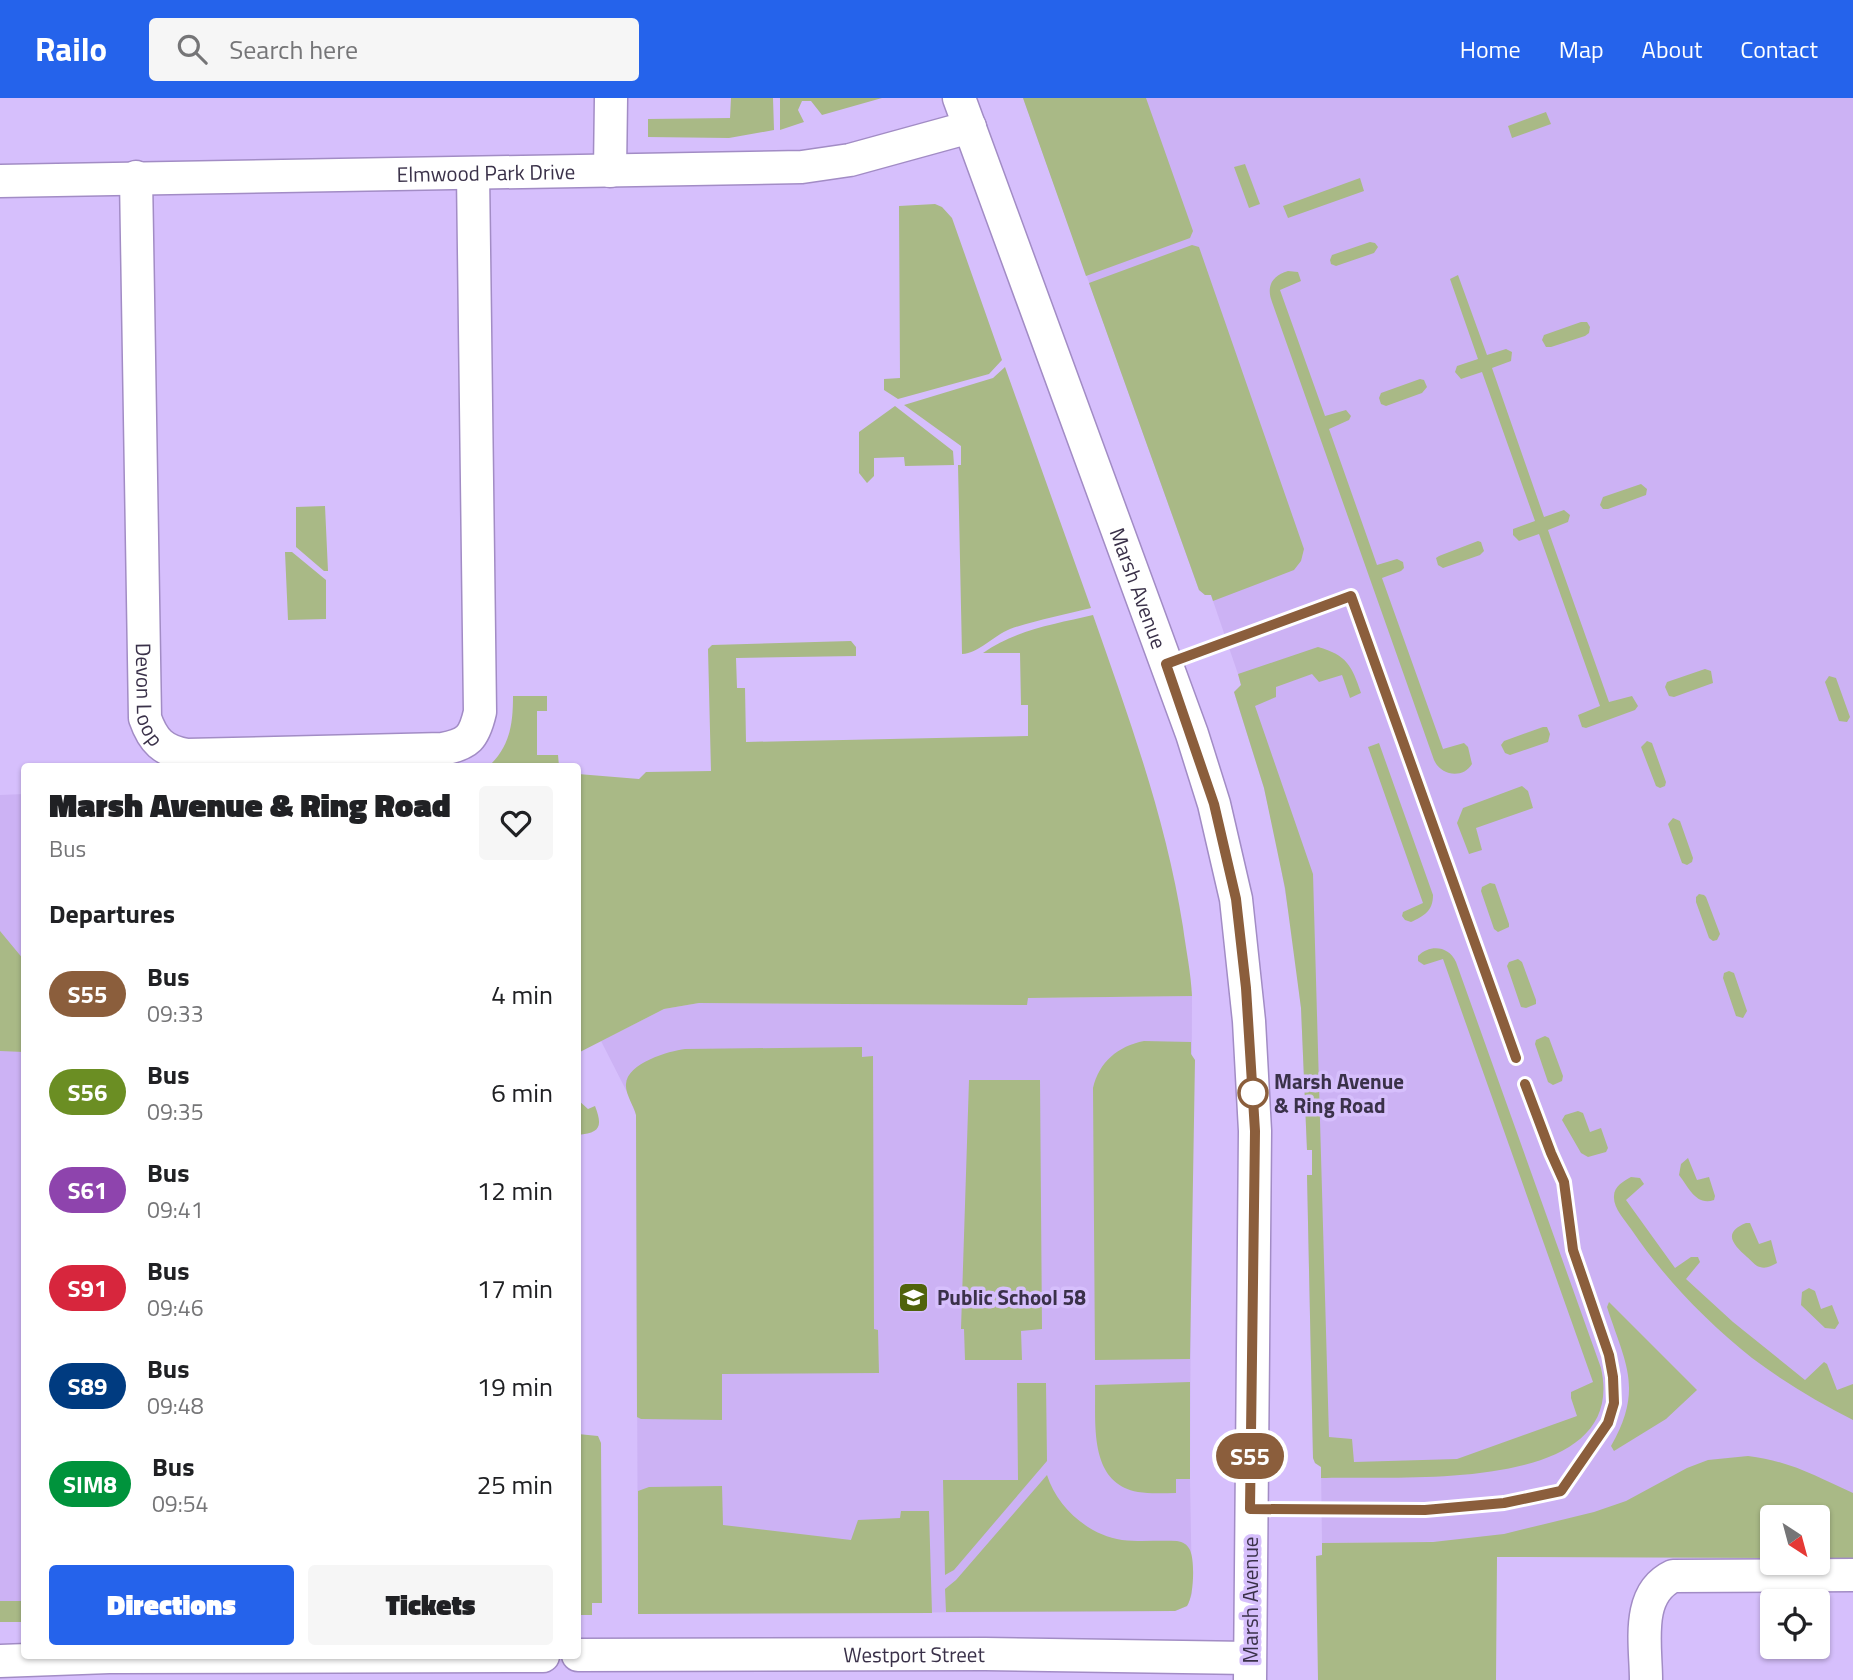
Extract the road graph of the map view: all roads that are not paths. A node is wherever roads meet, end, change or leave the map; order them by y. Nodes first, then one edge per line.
1 (611, 98) edge
2 (964, 112) edge
3 (610, 170) junction
4 (473, 173) junction
5 (136, 177) junction
6 (0, 181) edge
7 (1853, 1575) edge
8 (581, 1656) edge
9 (54, 1659) edge
10 (0, 1661) edge
11 (619, 1667) edge
12 (985, 1667) edge
13 (1250, 1669) edge
14 (1646, 1680) edge

1 - 3 street
2 - 3 street, Elmwood Park Drive
2 - 13 street, Marsh Avenue
3 - 4 street, Elmwood Park Drive
4 - 5 street, Elmwood Park Drive
4 - 5 street, Devon Loop
5 - 6 street, Elmwood Park Drive
7 - 14 street
8 - 11 street, Westport Street
9 - 10 street
11 - 12 street, Westport Street
12 - 13 street, Westport Street

